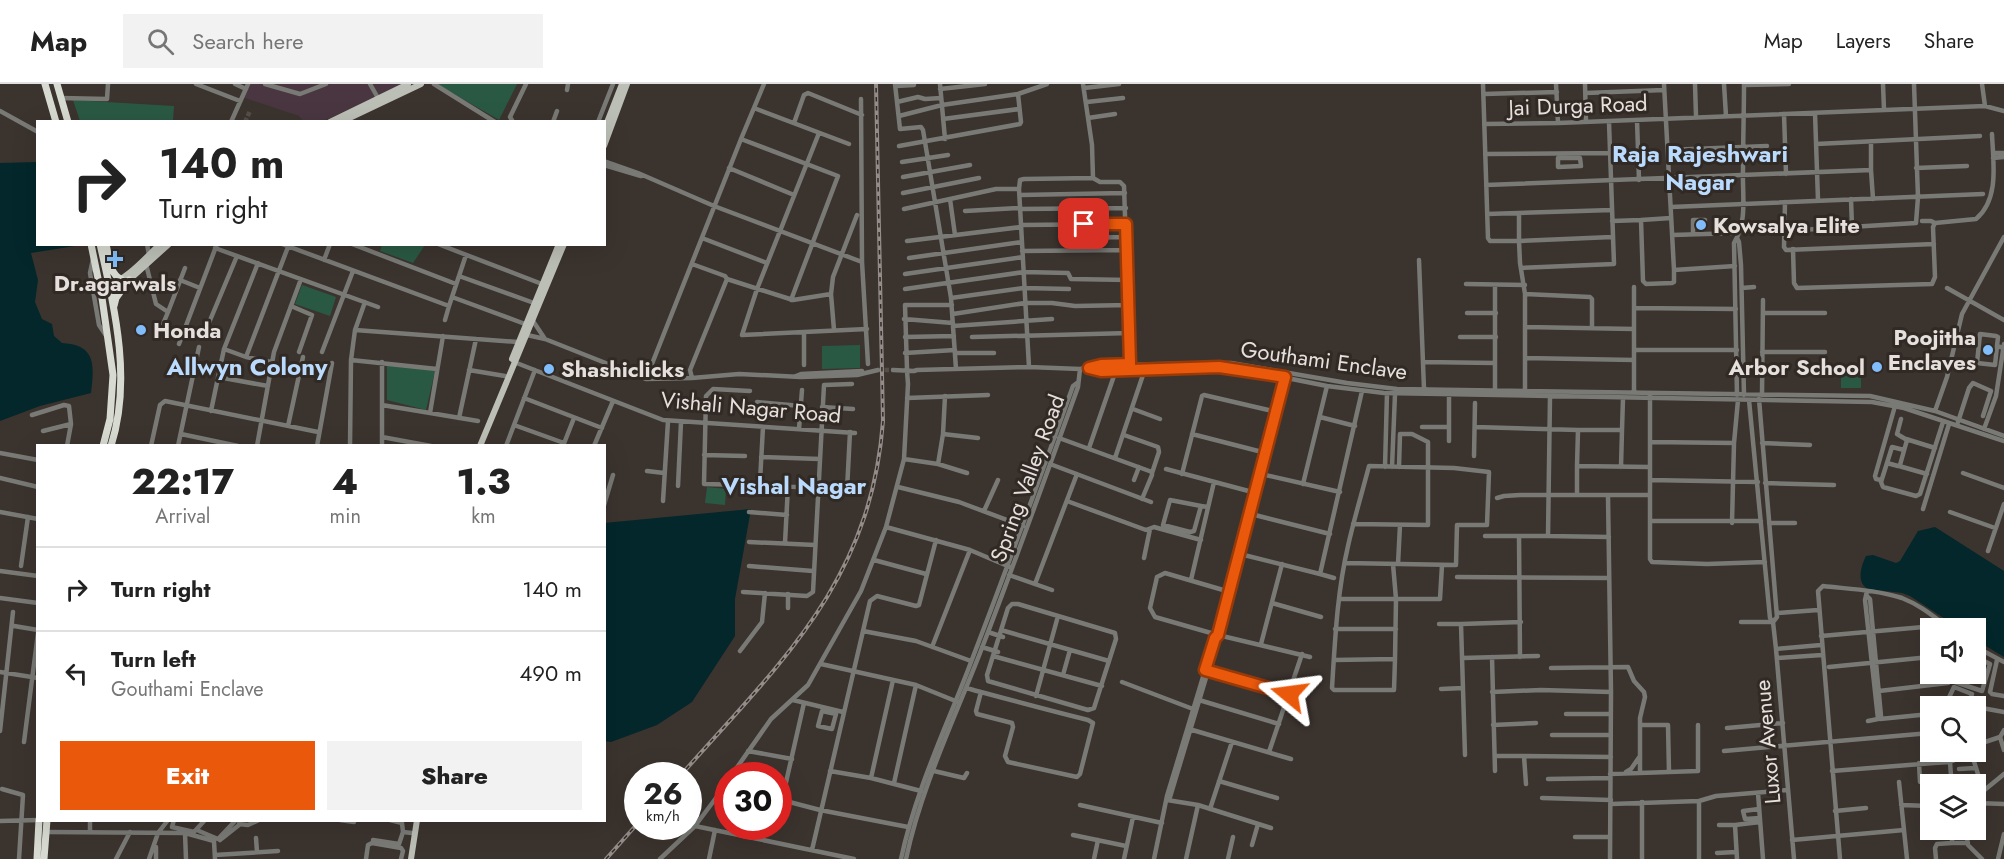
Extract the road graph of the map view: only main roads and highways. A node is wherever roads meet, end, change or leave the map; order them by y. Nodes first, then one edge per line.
1 (45, 84) edge
2 (57, 84) edge
3 (408, 84) edge
4 (422, 84) edge
5 (625, 84) edge
6 (617, 104) junction
7 (55, 120) edge
8 (67, 120) edge
9 (334, 120) edge
10 (345, 120) edge
11 (606, 126) edge
12 (606, 140) edge
13 (91, 246) edge
14 (100, 246) edge
15 (106, 246) edge
16 (158, 246) edge
17 (167, 246) edge
18 (558, 246) edge
19 (563, 246) edge
20 (554, 262) junction
21 (125, 279) junction
22 (105, 288) junction
23 (106, 296) junction
24 (113, 315) junction
25 (513, 362) junction
26 (104, 444) edge
27 (111, 444) edge
28 (480, 444) edge
29 (480, 444) edge
30 (38, 822) edge
31 (47, 822) edge
32 (416, 822) edge
33 (37, 859) edge
34 (44, 859) edge
35 (409, 859) edge

1 - 7 highway
2 - 8 highway
3 - 9 main road
4 - 10 main road
5 - 6 main road
6 - 11 main road
6 - 12 main road
13 - 22 highway
14 - 22 highway
15 - 21 highway
16 - 21 main road
17 - 21 main road
18 - 20 main road
19 - 20 main road
20 - 25 main road
20 - 25 main road
21 - 22 main road
21 - 24 highway
22 - 23 highway
23 - 24 highway
23 - 26 highway
24 - 27 highway
25 - 28 main road
25 - 29 main road
30 - 33 highway
31 - 34 highway
32 - 35 main road
32 - 35 main road

